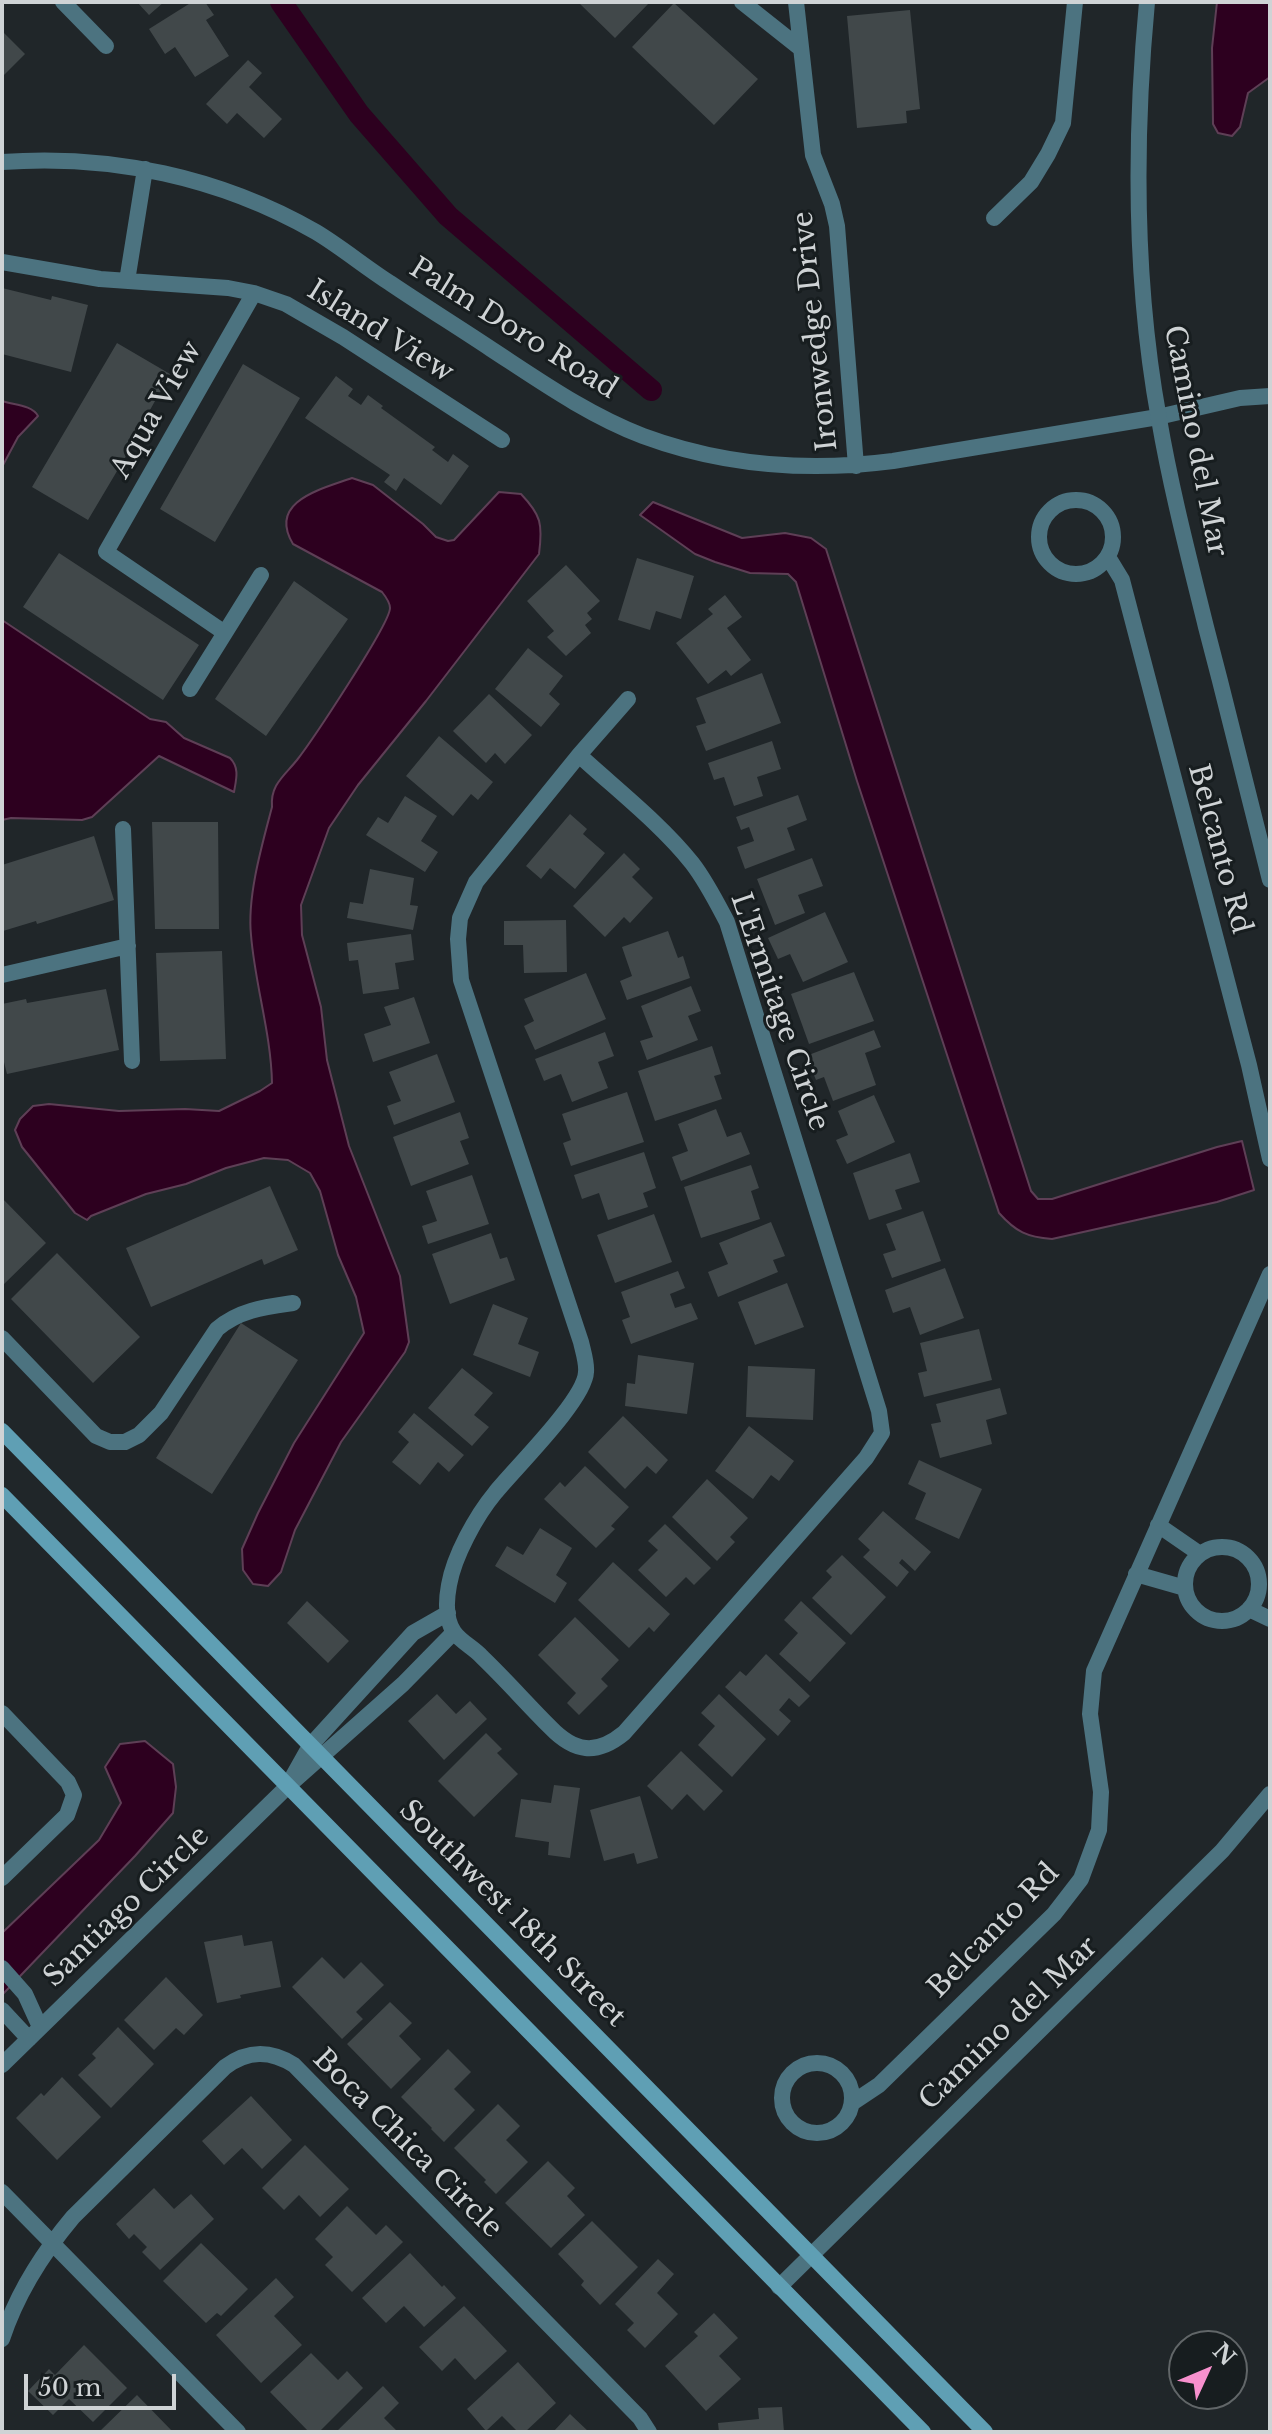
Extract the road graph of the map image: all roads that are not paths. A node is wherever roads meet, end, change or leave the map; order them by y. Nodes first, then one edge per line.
1 (63, 2) edge
2 (742, 2) edge
3 (796, 2) edge
4 (1075, 2) edge
5 (1147, 2) edge
6 (106, 46) dead end
7 (800, 48) junction
8 (2, 162) edge
9 (145, 169) junction
10 (994, 218) dead end
11 (2, 262) edge
12 (127, 281) junction
13 (254, 293) junction
14 (1270, 396) edge
15 (1158, 417) junction
16 (502, 440) dead end
17 (856, 466) junction
18 (1108, 557) junction
19 (261, 575) dead end
20 (225, 633) junction
21 (190, 689) dead end
22 (628, 699) dead end
23 (579, 755) junction
24 (123, 829) dead end
25 (1270, 880) edge
26 (128, 946) junction
27 (2, 975) edge
28 (132, 1061) dead end
29 (1270, 1159) edge
30 (1270, 1274) edge
31 (293, 1303) dead end
32 (2, 1338) edge
33 (2, 1431) edge
34 (2, 1495) edge
35 (1158, 1525) junction
36 (1200, 1554) junction
37 (1136, 1574) junction
38 (1185, 1588) junction
39 (1264, 1591) edge
40 (1249, 1609) junction
41 (448, 1613) junction
42 (1270, 1619) edge
43 (454, 1632) junction
44 (2, 1713) edge
45 (315, 1752) junction
46 (288, 1786) junction
47 (1270, 1794) edge
48 (2, 1878) edge
49 (2, 1968) edge
50 (2, 2010) edge
51 (34, 2033) junction
52 (2, 2065) edge
53 (852, 2103) junction
54 (2, 2192) edge
55 (51, 2242) junction
56 (811, 2255) junction
57 (779, 2287) junction
58 (2, 2339) edge
59 (238, 2432) edge
60 (649, 2432) edge
61 (923, 2432) edge
62 (985, 2432) edge

1 - 6 street
2 - 7 street
3 - 7 street, Ironwedge Drive
4 - 10 street
5 - 15 street, Camino del Mar
7 - 17 street, Ironwedge Drive
8 - 9 street, Palm Doro Road
9 - 12 street
9 - 17 street, Palm Doro Road
11 - 12 street, Island View
12 - 13 street, Island View
13 - 16 street, Island View
13 - 20 street, Aqua View
14 - 15 street, Palm Doro Road
15 - 17 street, Palm Doro Road
15 - 25 street, Camino del Mar
18 - 18 street, Belcanto Rd
18 - 29 street, Belcanto Rd
19 - 20 street
20 - 21 street
22 - 23 street
23 - 41 street
23 - 43 street, L'Ermitage Circle
24 - 26 street
26 - 27 street
26 - 28 street
30 - 35 street, Belcanto Rd
31 - 32 street
33 - 45 main road, Southwest 18th Street
34 - 46 main road
35 - 36 street
35 - 37 street, Belcanto Rd
36 - 38 street
36 - 39 street
37 - 38 street
37 - 53 street, Belcanto Rd
38 - 40 street
39 - 40 street
40 - 42 street
41 - 43 street
41 - 45 street
43 - 45 street
44 - 48 street
45 - 46 street
45 - 56 main road, Southwest 18th Street
46 - 51 street, Santiago Circle
46 - 57 main road
47 - 56 street, Camino del Mar
49 - 51 street
50 - 51 street
51 - 52 street, Santiago Circle
53 - 53 street, Belcanto Rd
54 - 55 street
55 - 58 street, Boca Chica Circle
55 - 59 street
55 - 60 street, Boca Chica Circle
56 - 57 street, Camino del Mar
56 - 62 main road, Southwest 18th Street
57 - 61 main road

